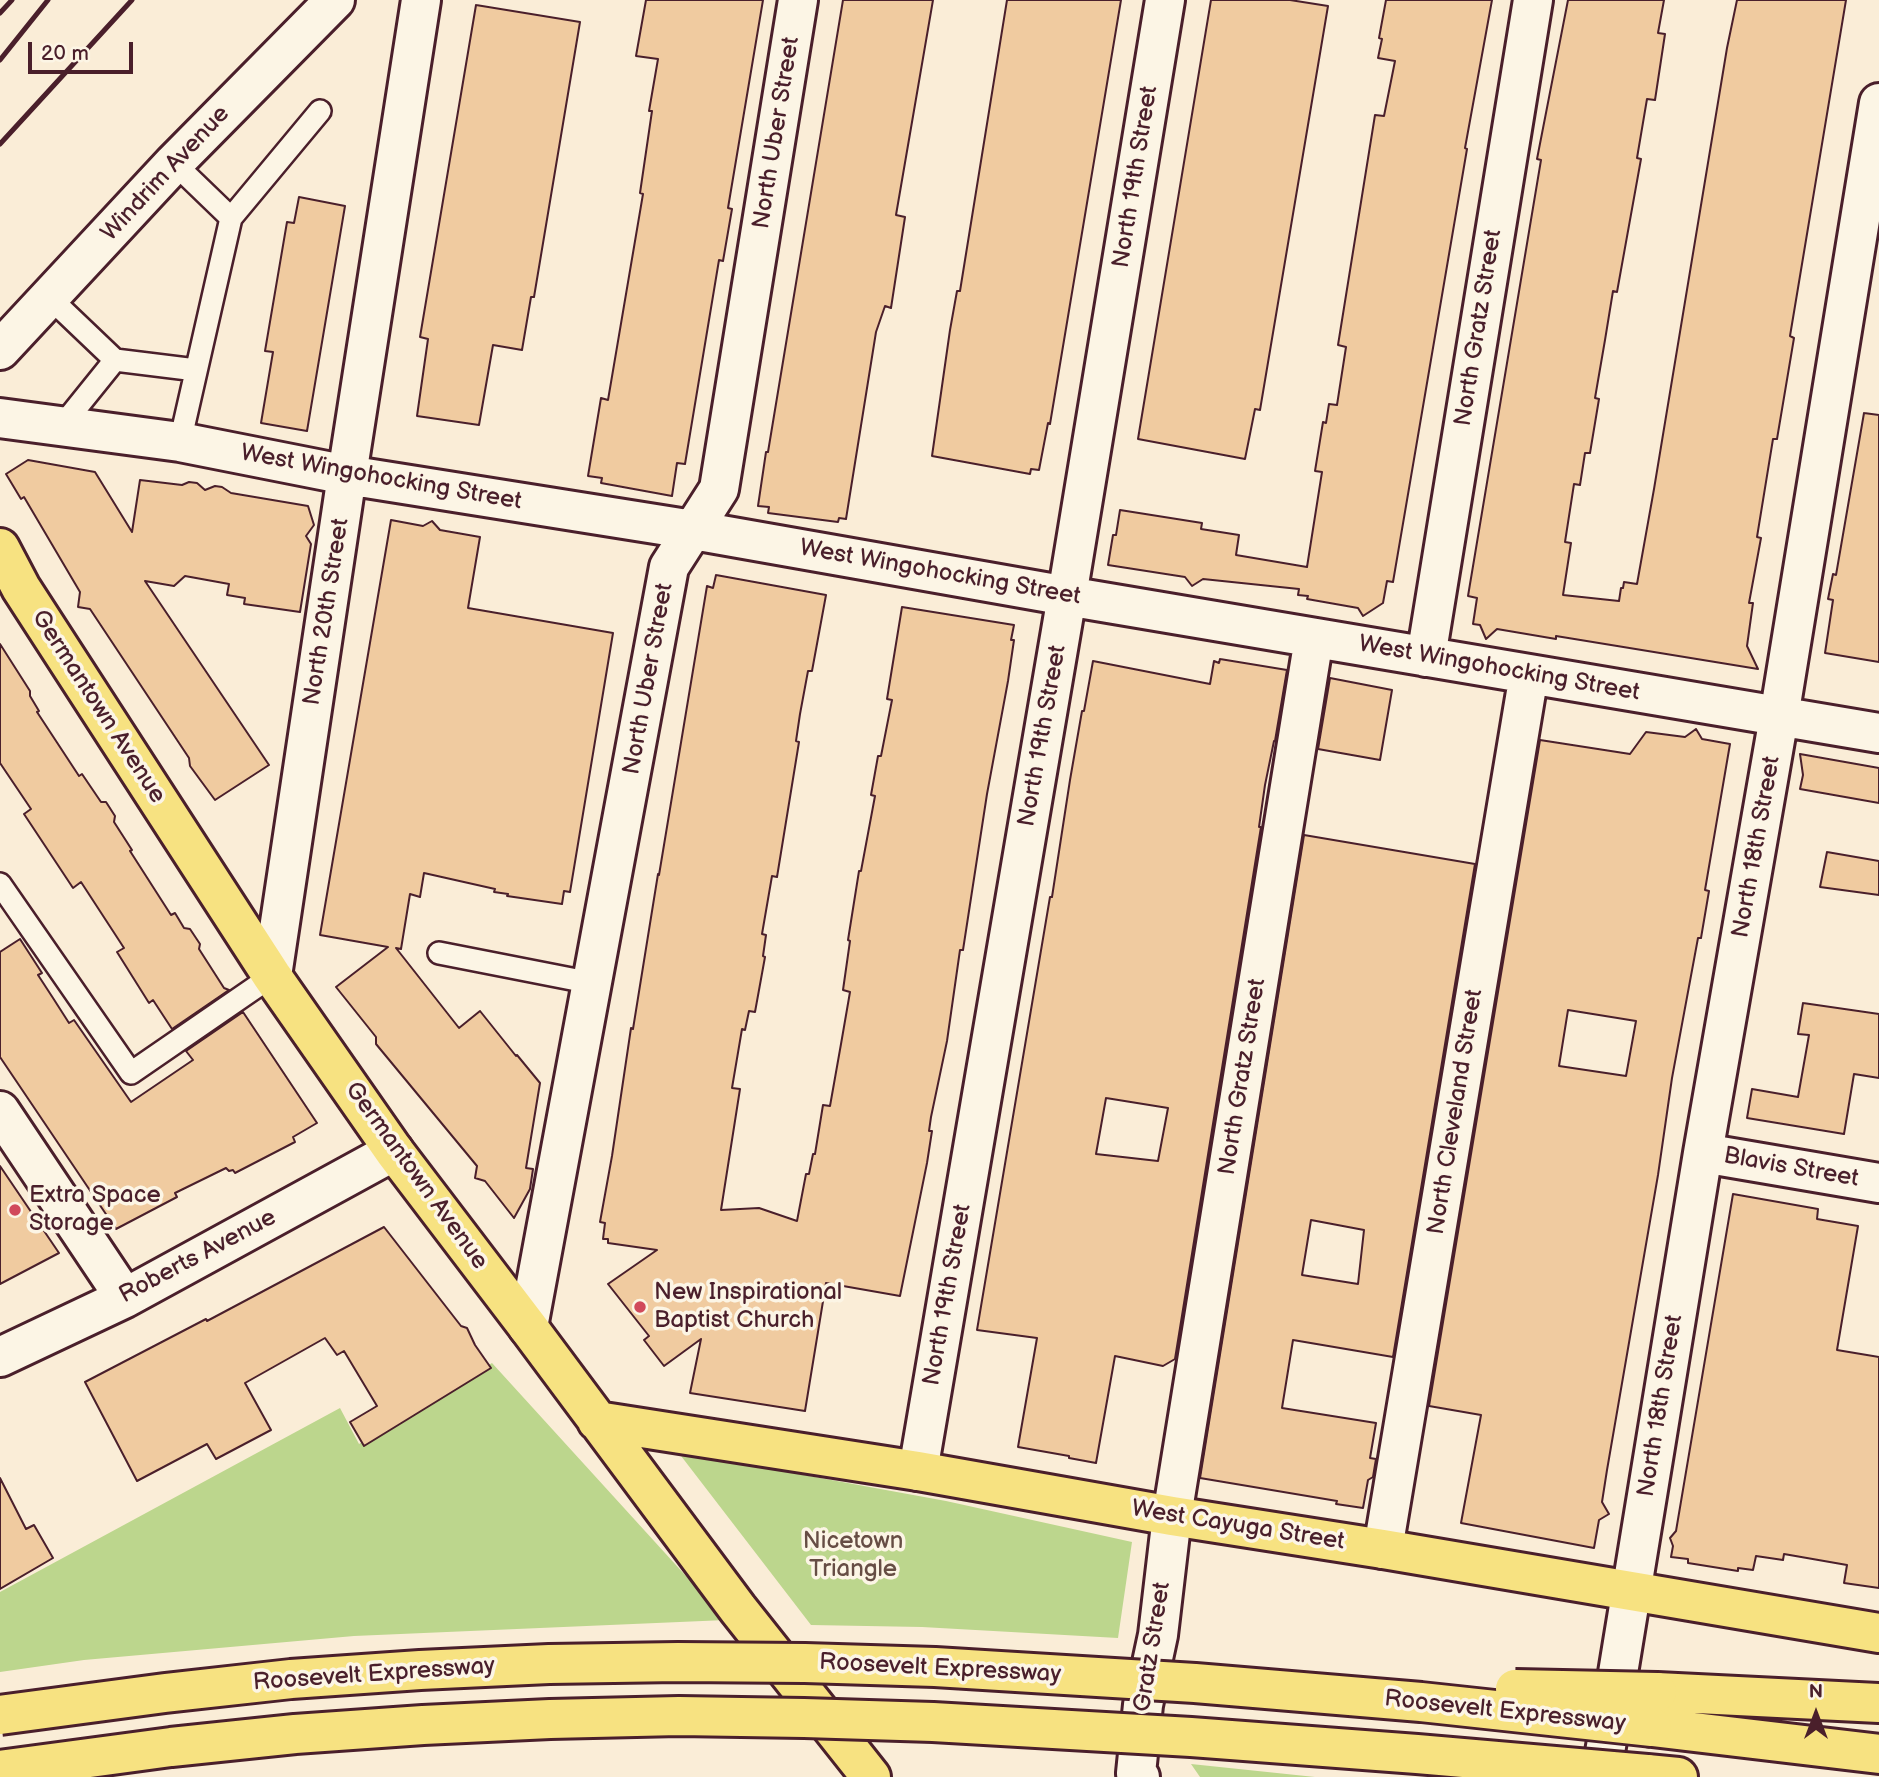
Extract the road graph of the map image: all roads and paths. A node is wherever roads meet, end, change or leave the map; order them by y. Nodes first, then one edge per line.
1 (335, 0) edge
2 (421, 0) edge
3 (799, 0) edge
4 (1165, 0) edge
5 (1533, 0) edge
6 (1879, 103) edge
7 (320, 111) dead end
8 (174, 163) junction
9 (231, 218) junction
10 (50, 298) junction
11 (0, 350) edge
12 (115, 360) junction
13 (196, 370) junction
14 (0, 418) edge
15 (61, 427) junction
16 (180, 442) junction
17 (347, 475) junction
18 (693, 530) junction
19 (0, 548) edge
20 (11, 593) edge
21 (1067, 596) junction
22 (1314, 638) junction
23 (1426, 657) junction
24 (1529, 674) junction
25 (1779, 717) junction
26 (1879, 733) edge
27 (0, 884) edge
28 (439, 953) dead end
29 (272, 976) junction
30 (592, 983) junction
31 (0, 1111) edge
32 (394, 1151) junction
33 (1703, 1153) junction
34 (1879, 1183) edge
35 (125, 1298) junction
36 (528, 1327) junction
37 (0, 1357) edge
38 (597, 1421) junction
39 (918, 1471) junction
40 (1172, 1516) junction
41 (1383, 1549) junction
42 (1631, 1591) junction
43 (1879, 1633) edge
44 (1879, 1703) edge
45 (1655, 1710) junction
46 (0, 1715) edge
47 (1879, 1754) edge
48 (0, 1770) edge
49 (1661, 1776) edge
50 (871, 1777) edge
51 (1140, 1777) edge
52 (1601, 1777) edge

1 - 8 street, Windrim Avenue
2 - 17 street, North 20th Street
3 - 18 street, North Uber Street
4 - 21 street, North 19th Street
5 - 23 street, North Gratz Street
6 - 25 street, North 18th Street
7 - 9 lane
8 - 9 lane
8 - 10 street, Windrim Avenue
9 - 13 lane
10 - 11 street, Windrim Avenue
10 - 12 lane
12 - 13 lane
12 - 15 lane
13 - 16 lane
14 - 15 street, West Wingohocking Street
15 - 16 street, West Wingohocking Street
16 - 17 street, West Wingohocking Street
17 - 18 street, West Wingohocking Street
17 - 29 street, North 20th Street
18 - 21 street, West Wingohocking Street
18 - 30 street, North Uber Street
19 - 20 main road, Germantown Avenue
20 - 29 main road, Germantown Avenue
21 - 22 street, West Wingohocking Street
21 - 39 street, North 19th Street
22 - 23 street, West Wingohocking Street
22 - 40 street, North Gratz Street
23 - 24 street, West Wingohocking Street
24 - 25 street, West Wingohocking Street
24 - 41 street, North Cleveland Street
25 - 26 street, West Wingohocking Street
25 - 33 street, North 18th Street
27 - 29 lane
28 - 30 lane
29 - 32 main road, Germantown Avenue
30 - 36 street, North Uber Street
31 - 35 street
32 - 35 street, Roberts Avenue
32 - 36 main road, Germantown Avenue
33 - 34 street, Blavis Street
33 - 42 street, North 18th Street
35 - 37 street, Roberts Avenue
36 - 38 main road, Germantown Avenue
38 - 39 main road, West Cayuga Street
38 - 50 main road, Germantown Avenue
39 - 40 main road, West Cayuga Street
40 - 41 main road, West Cayuga Street
40 - 51 street, Gratz Street
41 - 42 main road, West Cayuga Street
42 - 43 main road, West Cayuga Street
42 - 52 street, North 18th Street
44 - 45 main road
45 - 46 main road, Roosevelt Expressway, bridge
45 - 47 main road, Roosevelt Expressway
48 - 49 main road, Roosevelt Expressway, bridge

